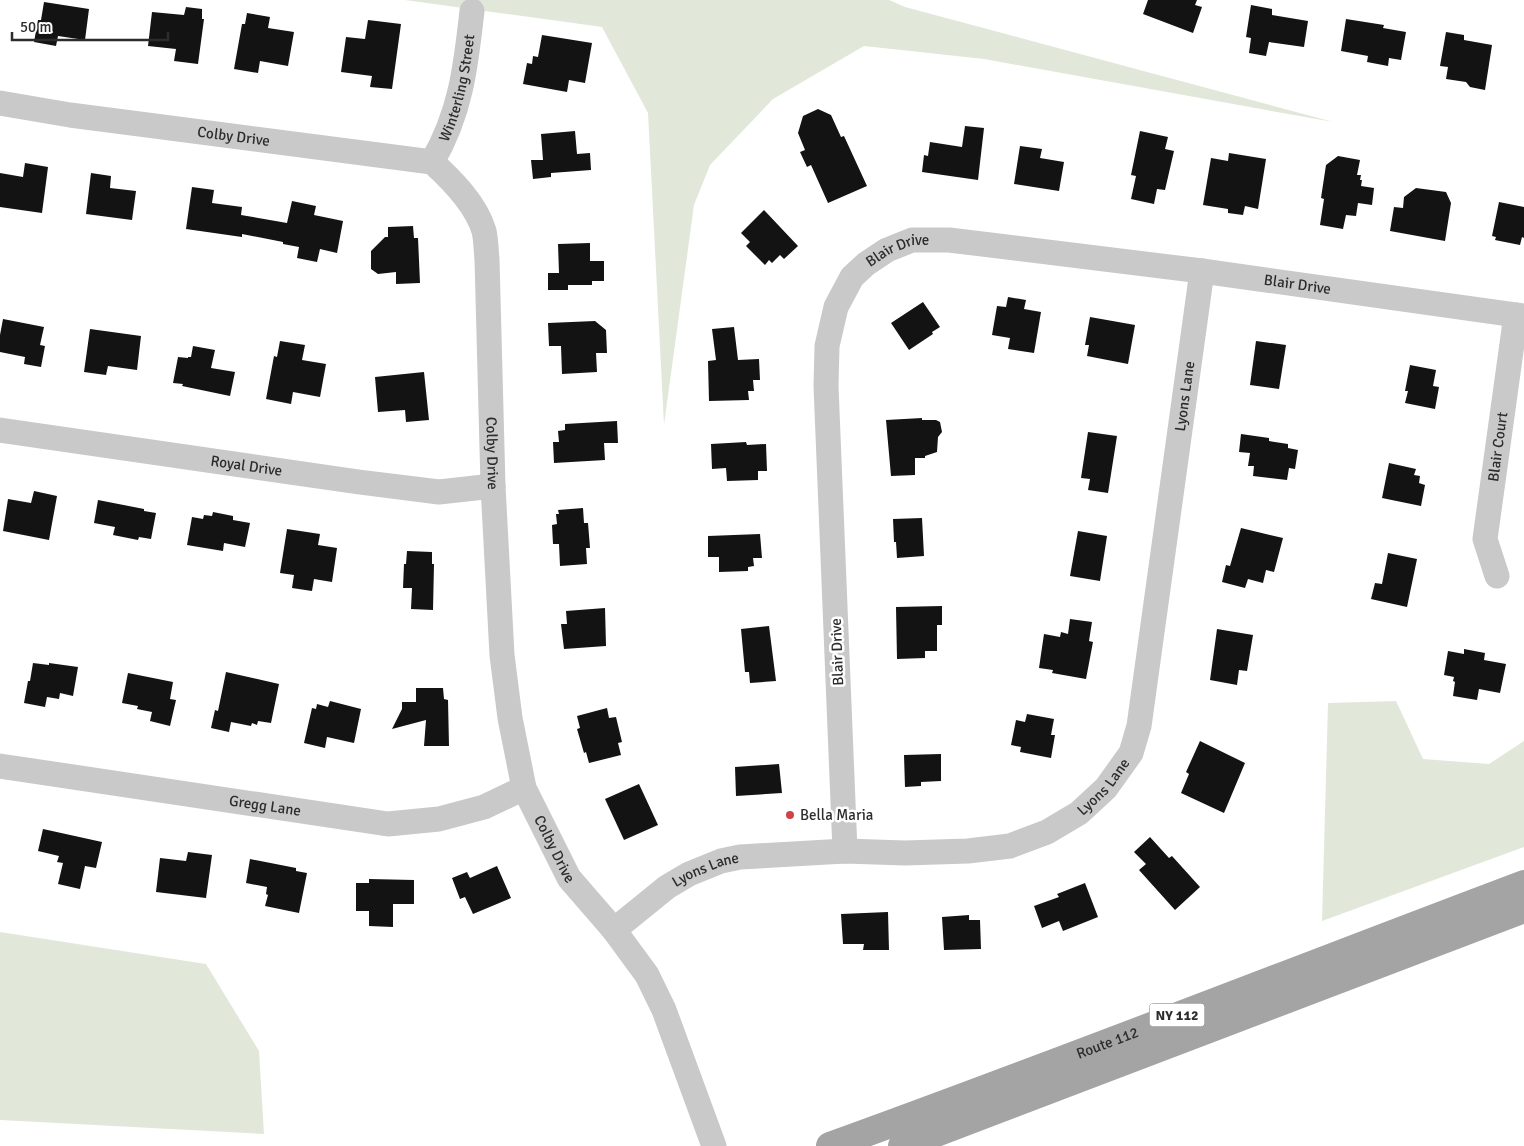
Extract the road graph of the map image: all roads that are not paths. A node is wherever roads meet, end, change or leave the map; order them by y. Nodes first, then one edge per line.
1 (472, 11) dead end
2 (0, 103) edge
3 (432, 162) junction
4 (1202, 271) junction
5 (1520, 316) edge
6 (0, 430) edge
7 (493, 486) junction
8 (1496, 576) dead end
9 (0, 766) edge
10 (524, 788) junction
11 (845, 851) junction
12 (1524, 884) edge
13 (1524, 909) edge
14 (614, 930) junction
15 (714, 1146) edge
16 (830, 1146) edge
17 (902, 1146) edge

1 - 3 street, Winterling Street
2 - 3 street, Colby Drive
3 - 7 street, Colby Drive
4 - 5 street, Blair Drive
4 - 11 street, Lyons Lane
4 - 11 street, Blair Drive
5 - 8 street, Blair Court
6 - 7 street, Royal Drive
7 - 10 street, Colby Drive
9 - 10 street, Gregg Lane
10 - 14 street, Colby Drive
11 - 14 street, Lyons Lane
12 - 16 main road, Route 112 / NY 112
13 - 17 main road, Route 112 / NY 112
14 - 15 street, Colby Drive

